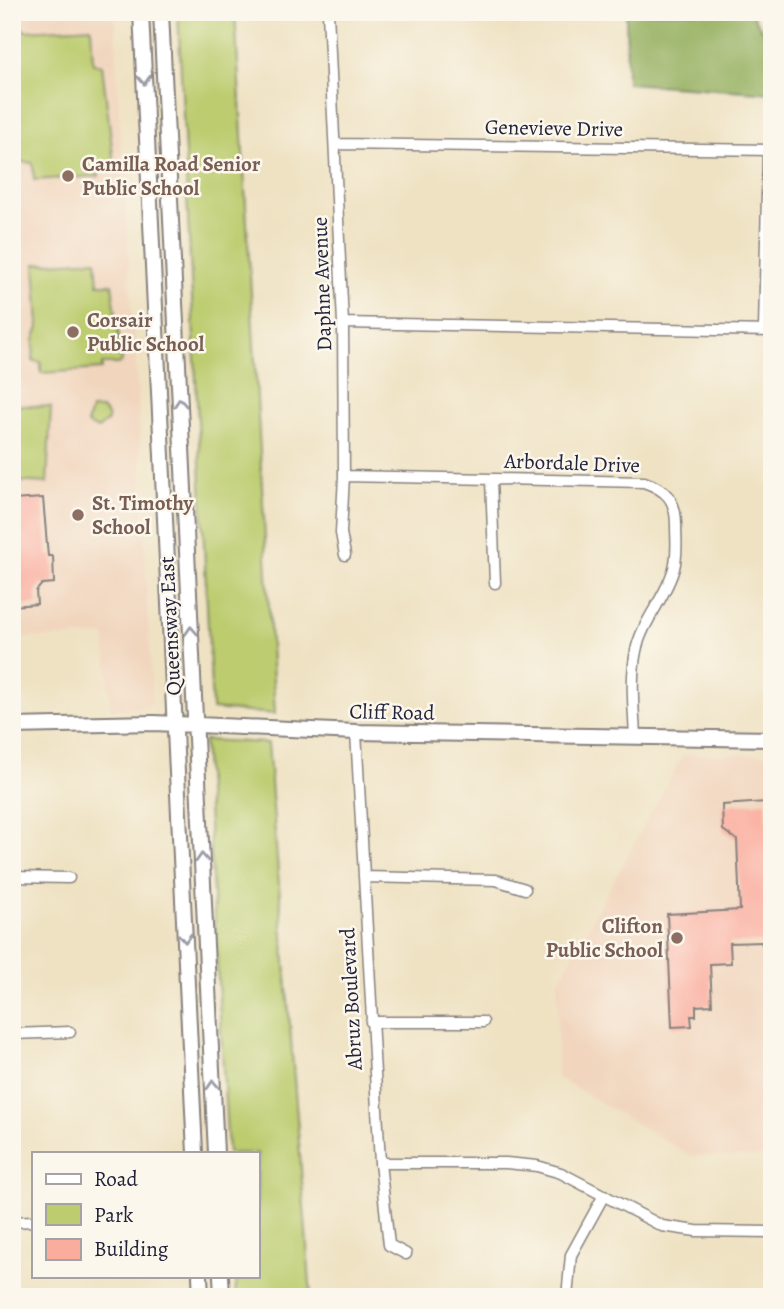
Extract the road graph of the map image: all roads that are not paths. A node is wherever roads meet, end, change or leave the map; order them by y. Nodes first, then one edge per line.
1 (141, 12) edge
2 (161, 12) edge
3 (328, 12) edge
4 (336, 144) junction
5 (770, 150) edge
6 (343, 323) junction
7 (768, 330) edge
8 (344, 476) junction
9 (491, 480) junction
10 (345, 555) dead end
11 (495, 583) dead end
12 (175, 723) junction
13 (196, 724) junction
14 (12, 726) edge
15 (355, 732) junction
16 (635, 737) junction
17 (772, 739) edge
18 (12, 877) edge
19 (364, 877) junction
20 (69, 878) dead end
21 (525, 889) dead end
22 (371, 1022) junction
23 (483, 1022) dead end
24 (70, 1032) dead end
25 (12, 1034) edge
26 (195, 1152) edge
27 (216, 1152) edge
28 (380, 1163) junction
29 (604, 1195) junction
30 (32, 1221) edge
31 (12, 1222) edge
32 (772, 1232) edge
33 (406, 1254) dead end
34 (201, 1278) edge
35 (221, 1278) edge
36 (201, 1297) edge
37 (222, 1297) edge
38 (567, 1297) edge

1 -> 12 main road, Queensway East
13 -> 2 main road, Queensway East
3 - 4 street, Daphne Avenue
4 - 5 street, Genevieve Drive
4 - 6 street, Daphne Avenue
5 - 7 street
6 - 7 street
6 - 8 street, Daphne Avenue
8 - 9 street, Arbordale Drive
8 - 10 street, Daphne Avenue
9 - 11 street
9 - 16 street, Arbordale Drive
12 - 13 main road, Cliff Road
12 - 14 main road, Cliff Road
12 -> 26 main road, Queensway East
13 - 15 main road, Cliff Road
27 -> 13 main road, Queensway East
15 - 16 main road, Cliff Road
15 - 19 street, Abruz Boulevard
16 - 17 main road, Cliff Road
18 - 20 street
19 - 21 street
19 - 22 street, Abruz Boulevard
22 - 23 street
22 - 28 street, Abruz Boulevard
24 - 25 street
28 - 29 street
28 - 33 street, Abruz Boulevard
29 - 32 street
29 - 38 street
30 - 31 street
34 - 36 main road
35 - 37 main road

